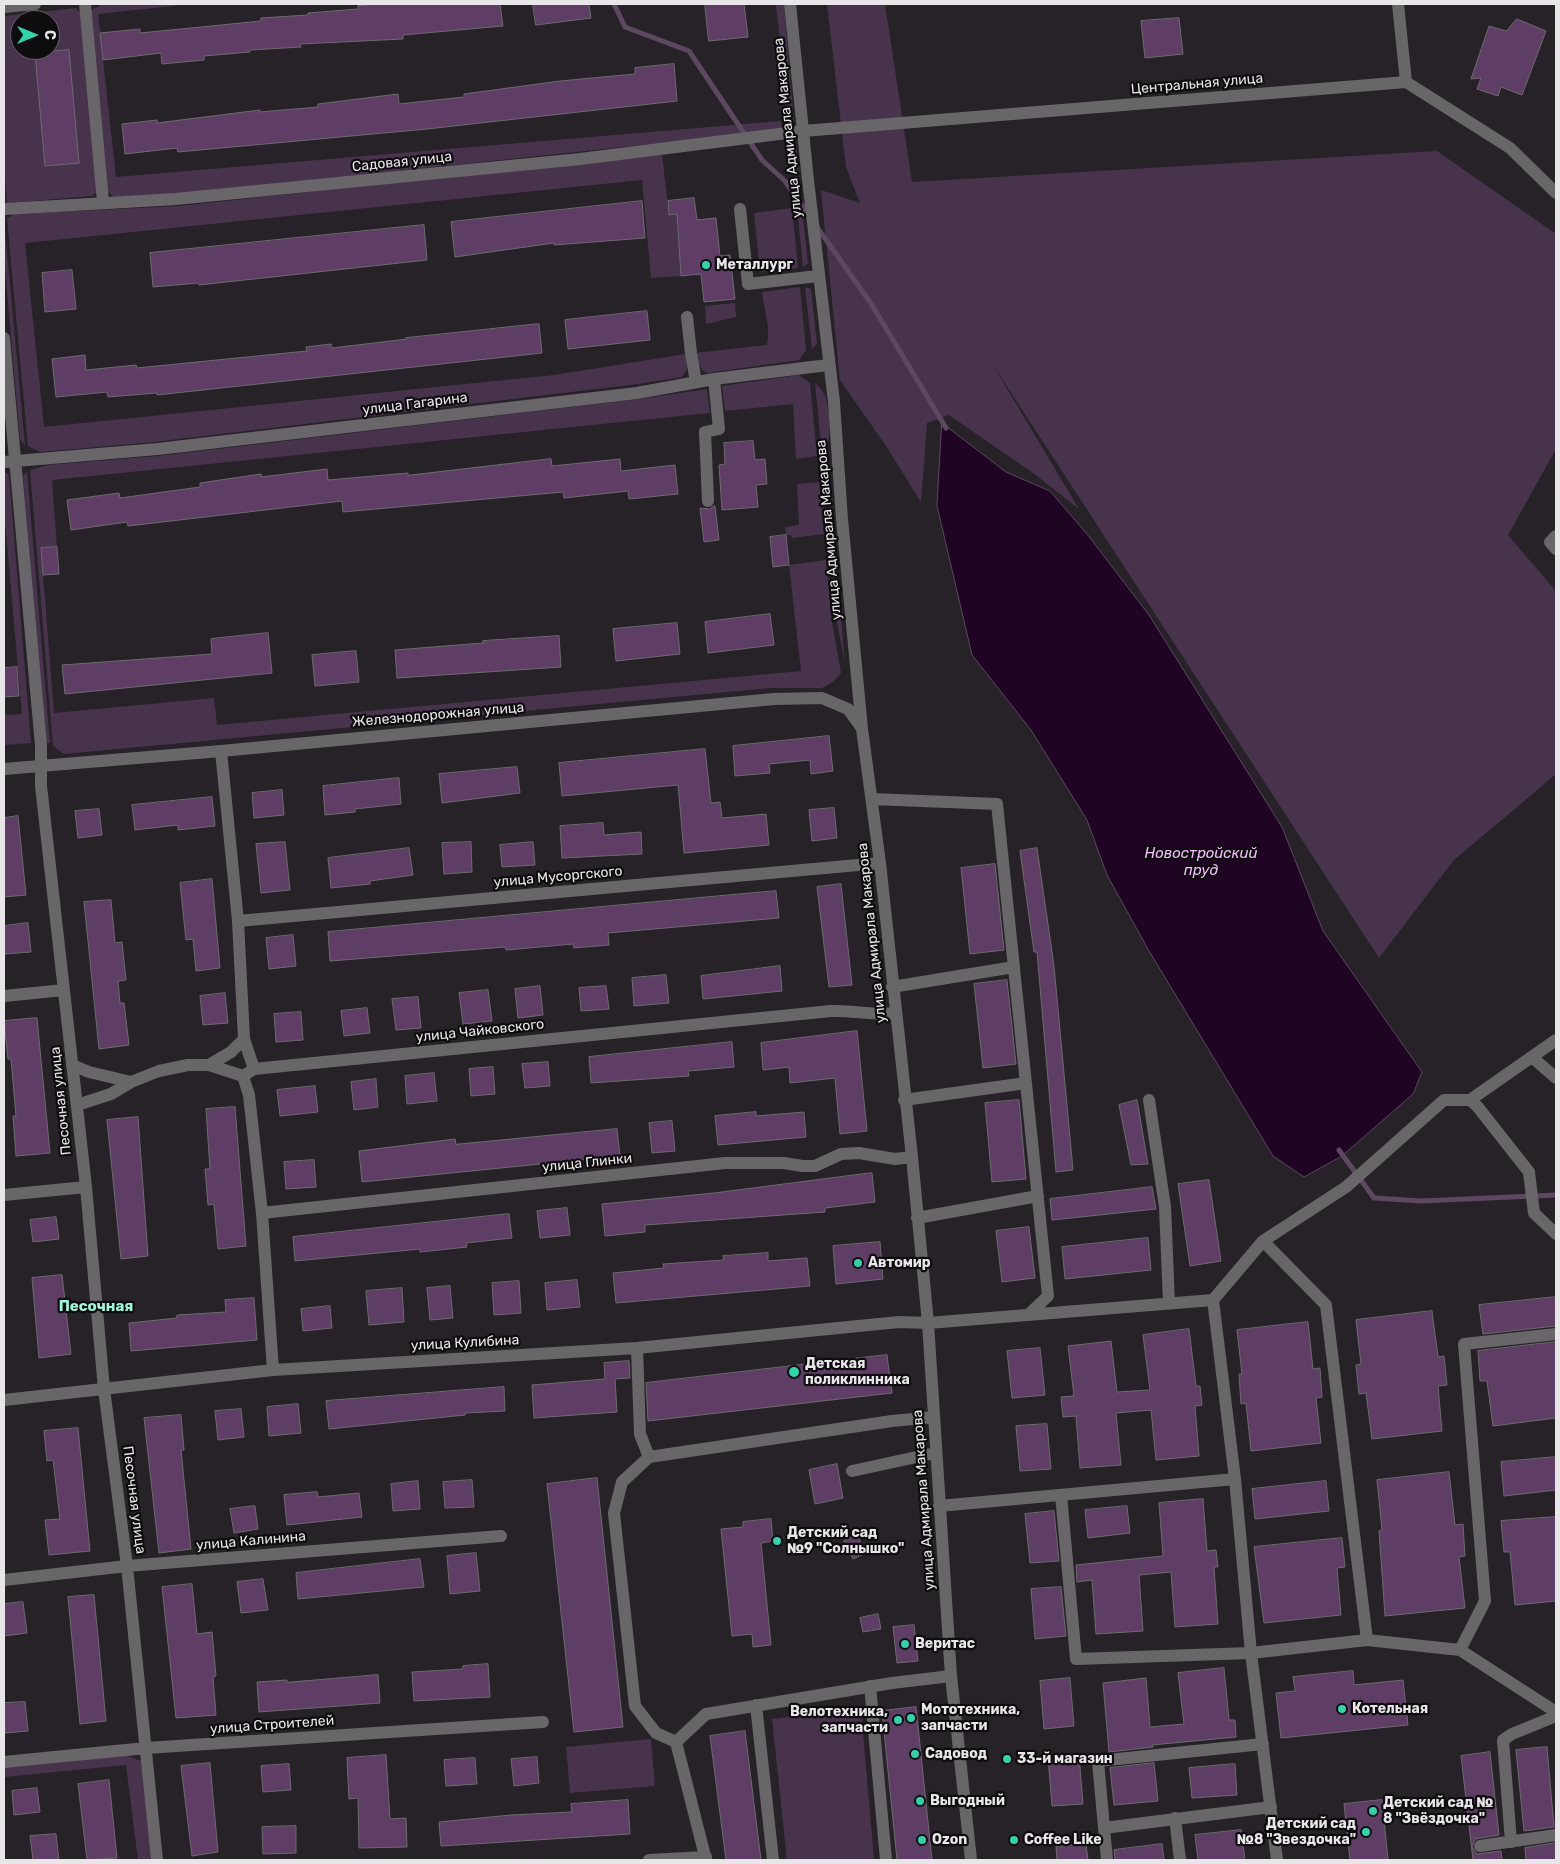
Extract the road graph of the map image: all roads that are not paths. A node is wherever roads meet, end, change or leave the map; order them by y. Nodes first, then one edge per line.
1 (35, 4) edge
2 (85, 4) edge
3 (790, 4) edge
4 (1398, 4) edge
5 (4, 7) edge
6 (1406, 82) junction
7 (803, 132) junction
8 (1556, 193) edge
9 (103, 202) junction
10 (740, 208) dead end
11 (4, 209) edge
12 (818, 276) junction
13 (687, 317) dead end
14 (4, 338) edge
15 (828, 364) junction
16 (714, 379) junction
17 (696, 382) junction
18 (9, 462) edge
19 (708, 501) dead end
20 (862, 729) junction
21 (222, 751) junction
22 (40, 767) junction
23 (4, 769) edge
24 (872, 800) junction
25 (880, 862) junction
26 (238, 921) junction
27 (1014, 967) junction
28 (892, 987) junction
29 (64, 990) junction
30 (4, 996) edge
31 (896, 1013) junction
32 (244, 1039) junction
33 (1556, 1040) edge
34 (1533, 1058) junction
35 (72, 1065) junction
36 (209, 1065) junction
37 (248, 1072) junction
38 (1556, 1078) edge
39 (131, 1082) junction
40 (1026, 1083) junction
41 (904, 1100) junction
42 (1149, 1100) dead end
43 (1470, 1100) junction
44 (77, 1105) junction
45 (912, 1157) junction
46 (86, 1187) junction
47 (4, 1195) edge
48 (1038, 1196) junction
49 (262, 1213) junction
50 (917, 1218) junction
51 (1556, 1234) edge
52 (1263, 1241) junction
53 (1213, 1300) junction
54 (1170, 1303) junction
55 (1028, 1315) junction
56 (928, 1324) junction
57 (1556, 1334) edge
58 (637, 1348) junction
59 (273, 1370) junction
60 (104, 1389) junction
61 (4, 1400) edge
62 (934, 1417) junction
63 (936, 1453) junction
64 (649, 1457) junction
65 (852, 1471) dead end
66 (1235, 1479) junction
67 (1061, 1494) junction
68 (939, 1506) junction
69 (501, 1536) dead end
70 (127, 1566) junction
71 (4, 1580) edge
72 (1367, 1640) junction
73 (1460, 1650) junction
74 (1251, 1653) junction
75 (952, 1676) junction
76 (870, 1686) junction
77 (756, 1705) junction
78 (1556, 1714) edge
79 (542, 1722) dead end
80 (676, 1742) junction
81 (1263, 1744) junction
82 (146, 1748) junction
83 (4, 1762) edge
84 (1271, 1807) junction
85 (1175, 1818) junction
86 (1104, 1828) junction
87 (1556, 1835) edge
88 (1511, 1842) junction
89 (1480, 1846) dead end
90 (706, 1859) edge
91 (157, 1860) edge
92 (649, 1860) edge
93 (773, 1860) edge
94 (886, 1860) edge
95 (971, 1860) edge
96 (1107, 1860) edge
97 (1180, 1860) edge
98 (1277, 1860) edge

1 - 5 street
2 - 9 street
3 - 7 street, улица Адмирала Макарова
4 - 6 street
6 - 7 street, Центральная улица
6 - 8 street
7 - 9 street, Садовая улица
7 - 12 street, улица Адмирала Макарова
9 - 11 street, Садовая улица
10 - 12 street
12 - 15 street, улица Адмирала Макарова
13 - 17 street
14 - 18 street, Песочная улица
15 - 16 street, улица Гагарина
15 - 20 street, улица Адмирала Макарова
16 - 17 street, улица Гагарина
16 - 19 street
17 - 18 street, улица Гагарина
18 - 22 street, Песочная улица
20 - 21 street, Железнодорожная улица
20 - 24 street, улица Адмирала Макарова
21 - 22 street, Железнодорожная улица
21 - 26 street
22 - 23 street, Железнодорожная улица
22 - 29 street, Песочная улица
24 - 25 street, улица Адмирала Макарова
24 - 27 street
25 - 26 street, улица Мусоргского
25 - 28 street, улица Адмирала Макарова
26 - 32 street
27 - 28 street
27 - 40 street
28 - 31 street, улица Адмирала Макарова
29 - 30 street
29 - 35 street, Песочная улица
31 - 37 street, улица Чайковского
31 - 41 street, улица Адмирала Макарова
32 - 36 street
32 - 37 street
33 - 34 street
34 - 38 street
34 - 43 street
35 - 39 street
35 - 44 street, Песочная улица
36 - 37 street, улица Чайковского
36 - 39 street, улица Чайковского
37 - 49 street
39 - 44 street, улица Чайковского
40 - 41 street
40 - 48 street
41 - 45 street, улица Адмирала Макарова
42 - 54 street
43 - 51 street
43 - 52 street
44 - 46 street, Песочная улица
45 - 49 street, улица Глинки
45 - 50 street, улица Адмирала Макарова
46 - 47 street
46 - 60 street, Песочная улица
48 - 50 street
48 - 55 street
49 - 59 street
50 - 56 street, улица Адмирала Макарова
52 - 53 street
52 - 72 street
53 - 54 street, улица Кулибина
53 - 66 street
54 - 55 street, улица Кулибина
55 - 56 street, улица Кулибина
56 - 58 street, улица Кулибина
56 - 62 street, улица Адмирала Макарова
57 - 73 street
58 - 59 street, улица Кулибина
58 - 64 street
59 - 60 street, улица Кулибина
60 - 61 street, улица Кулибина
60 - 70 street, Песочная улица
62 - 63 street, улица Адмирала Макарова
62 - 64 street
63 - 65 street
63 - 68 street, улица Адмирала Макарова
64 - 80 street
66 - 67 street
66 - 74 street
67 - 68 street
67 - 74 street
68 - 75 street, улица Адмирала Макарова
69 - 70 street, улица Калинина
70 - 71 street, улица Калинина
70 - 82 street, Песочная улица
72 - 73 street
72 - 74 street
73 - 78 street
74 - 81 street
75 - 76 street
75 - 95 street, улица Адмирала Макарова
76 - 77 street
76 - 94 street
77 - 80 street
77 - 93 street
78 - 88 street
79 - 82 street, улица Строителей
80 - 90 street
81 - 84 street
81 - 86 street
82 - 83 street, улица Строителей
82 - 91 street, Песочная улица
84 - 85 street
84 - 98 street
85 - 86 street
85 - 97 street
86 - 96 street
87 - 88 street
88 - 89 street
90 - 92 street

